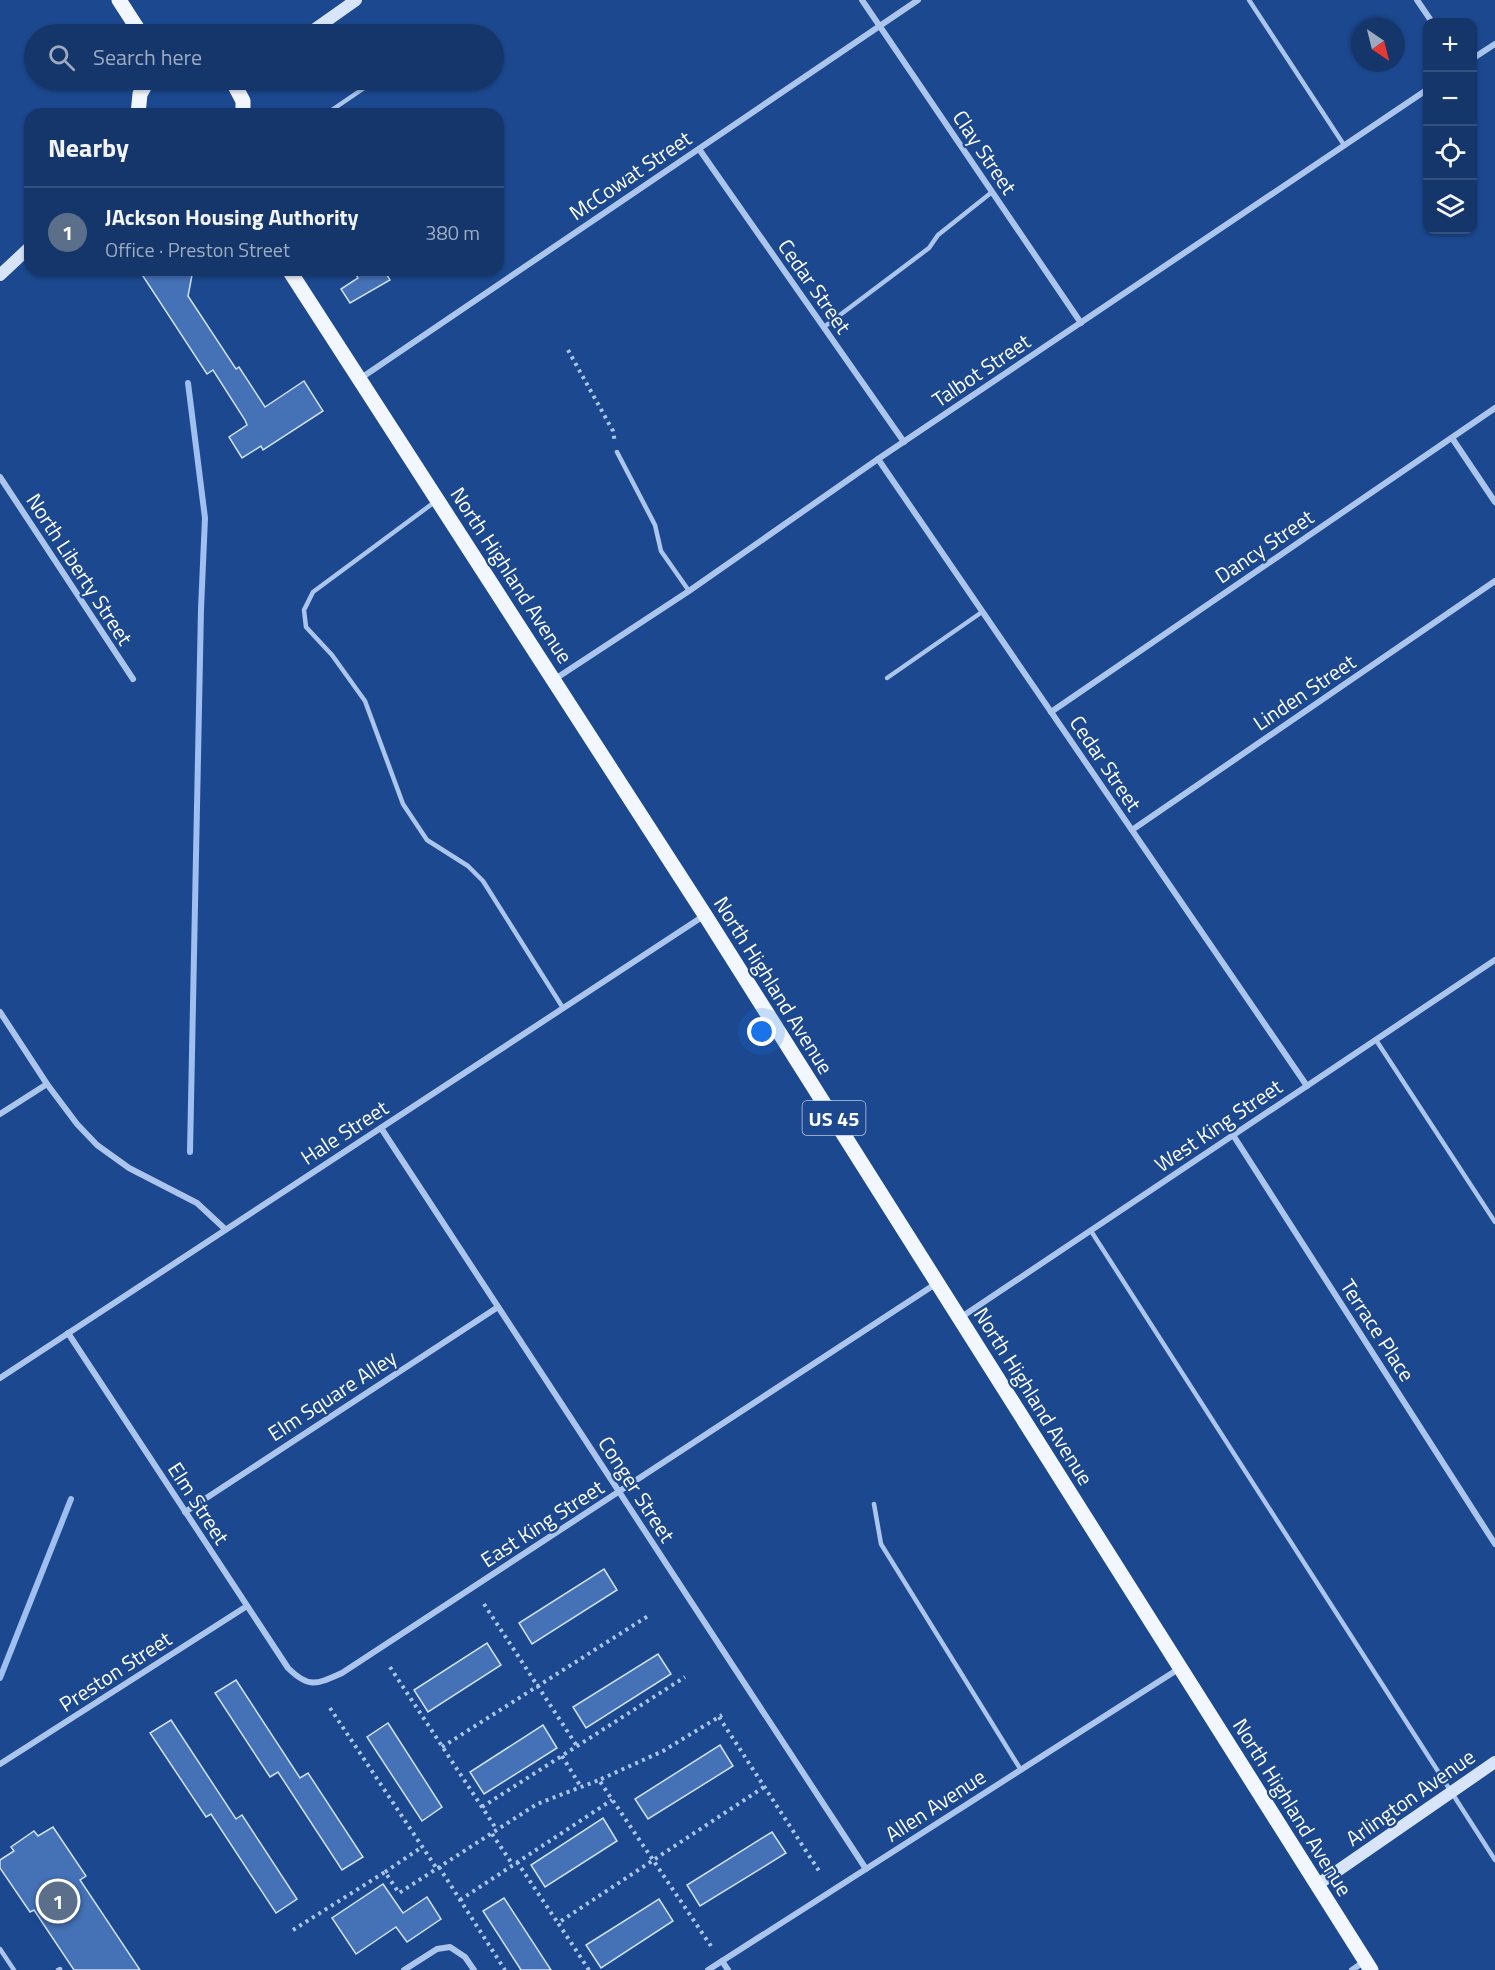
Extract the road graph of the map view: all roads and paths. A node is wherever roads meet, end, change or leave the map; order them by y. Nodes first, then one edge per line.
1 (119, 0) edge
2 (356, 0) edge
3 (861, 0) edge
4 (918, 0) edge
5 (1249, 0) edge
6 (1417, 0) edge
7 (1429, 18) edge
8 (328, 20) junction
9 (135, 24) edge
10 (322, 24) edge
11 (331, 24) edge
12 (879, 26) junction
13 (1495, 44) edge
14 (1477, 56) edge
15 (142, 90) edge
16 (240, 90) edge
17 (361, 90) edge
18 (1423, 92) edge
19 (139, 108) edge
20 (243, 108) edge
21 (335, 108) edge
22 (1344, 146) junction
23 (699, 149) junction
24 (992, 192) junction
25 (24, 253) edge
26 (0, 275) edge
27 (293, 276) edge
28 (1081, 323) junction
29 (824, 327) junction
30 (567, 350) dead end
31 (361, 378) junction
32 (1495, 408) edge
33 (1452, 438) junction
34 (904, 442) junction
35 (617, 452) joint
36 (878, 459) junction
37 (0, 477) edge
38 (438, 500) junction
39 (1495, 501) edge
40 (1495, 581) edge
41 (689, 591) junction
42 (982, 612) junction
43 (887, 678) dead end
44 (133, 679) dead end
45 (554, 679) junction
46 (1051, 712) junction
47 (1132, 830) junction
48 (705, 915) junction
49 (1495, 960) edge
50 (563, 1008) junction
51 (0, 1012) edge
52 (1376, 1040) junction
53 (47, 1084) junction
54 (1307, 1086) junction
55 (0, 1114) edge
56 (381, 1128) junction
57 (1233, 1135) junction
58 (1495, 1222) edge
59 (225, 1229) junction
60 (1091, 1231) junction
61 (938, 1283) junction
62 (498, 1307) junction
63 (960, 1318) junction
64 (68, 1333) junction
65 (0, 1378) edge
66 (619, 1492) junction
67 (874, 1504) dead end
68 (185, 1512) junction
69 (1495, 1544) edge
70 (484, 1604) dead end
71 (247, 1606) junction
72 (648, 1616) dead end
73 (390, 1667) dead end
74 (1181, 1668) junction
75 (686, 1677) dead end
76 (310, 1684) joint
77 (538, 1686) junction
78 (330, 1708) dead end
79 (577, 1746) junction
80 (442, 1747) junction
81 (562, 1756) junction
82 (1495, 1762) edge
83 (0, 1764) edge
84 (1021, 1770) junction
85 (599, 1780) junction
86 (581, 1787) junction
87 (764, 1787) junction
88 (1452, 1792) junction
89 (612, 1800) junction
90 (482, 1807) junction
91 (497, 1830) junction
92 (492, 1834) junction
93 (422, 1847) junction
94 (653, 1860) junction
95 (1495, 1860) edge
96 (515, 1863) junction
97 (438, 1868) junction
98 (866, 1869) junction
99 (385, 1872) junction
100 (821, 1874) dead end
101 (1317, 1885) junction
102 (460, 1900) junction
103 (558, 1923) junction
104 (293, 1930) dead end
105 (711, 1946) dead end
106 (0, 1949) edge
107 (722, 1961) junction
108 (1368, 1966) edge
109 (14, 1970) edge
110 (404, 1970) edge
111 (474, 1970) edge
112 (505, 1970) edge
113 (589, 1970) edge
114 (708, 1970) edge
115 (728, 1970) edge
116 (1352, 1970) edge

1 - 9 main road
2 - 8 street
3 - 12 street, Clay Street
4 - 12 street, McCowat Street
5 - 22 lane
6 - 7 street
8 - 10 street
8 - 11 lane
12 - 23 street, McCowat Street
12 - 24 street, Clay Street
13 - 14 street
15 - 19 main road
16 - 20 main road
17 - 21 lane
18 - 22 street, Talbot Street
22 - 28 street, Talbot Street
23 - 29 street, Cedar Street
23 - 31 street, McCowat Street
24 - 28 street, Clay Street
24 - 29 lane
25 - 26 street
27 - 31 main road, North Highland Avenue / US 45
28 - 34 street, Talbot Street
29 - 34 street, Cedar Street
30 - 35 path
31 - 38 main road, North Highland Avenue / US 45
32 - 33 street, Dancy Street
33 - 39 street
33 - 46 street, Dancy Street
34 - 36 street, Talbot Street
35 - 41 lane
36 - 41 street, Talbot Street
36 - 42 street, Cedar Street
37 - 44 street, North Liberty Street
38 - 45 main road, North Highland Avenue / US 45
38 - 50 lane
40 - 47 street, Linden Street
41 - 45 street, Talbot Street
42 - 43 lane
42 - 46 street, Cedar Street
45 - 48 main road, North Highland Avenue / US 45
46 - 47 street, Cedar Street
47 - 54 street, Cedar Street
48 - 50 street, Hale Street
48 - 61 main road, North Highland Avenue / US 45
49 - 52 street, West King Street
50 - 56 street, Hale Street
51 - 53 street
52 - 54 street, West King Street
52 - 58 lane
53 - 55 street
53 - 59 street
54 - 57 street, West King Street
56 - 59 street, Hale Street
56 - 62 street, Conger Street
57 - 60 street, West King Street
57 - 69 street, Terrace Place
59 - 64 street, Hale Street
60 - 63 street, West King Street
60 - 88 lane
61 - 63 main road, North Highland Avenue / US 45
61 - 66 street, East King Street
62 - 66 street, Conger Street
62 - 68 street, Elm Square Alley
63 - 74 main road, North Highland Avenue / US 45
64 - 65 street, Hale Street
64 - 68 street, Elm Street
66 - 76 street, East King Street
66 - 98 street, Conger Street
67 - 84 lane
68 - 71 street, Elm Street
70 - 77 path
71 - 76 street, Elm Street
71 - 83 street, Preston Street
72 - 77 path
73 - 80 path
74 - 84 street, Allen Avenue
74 - 101 main road, North Highland Avenue / US 45
75 - 79 path
77 - 79 path
77 - 80 path
78 - 93 path
79 - 81 path
80 - 90 path
81 - 86 path
81 - 90 path
82 - 88 street, Arlington Avenue
84 - 98 street, Allen Avenue
85 - 86 path
85 - 87 path
85 - 89 path
86 - 91 path
87 - 94 path
87 - 100 path
88 - 95 lane
88 - 101 street, Arlington Avenue
89 - 94 path
89 - 96 path
90 - 91 path
91 - 92 path
92 - 96 path
92 - 97 path
93 - 97 path
93 - 99 path
94 - 103 path
94 - 105 path
96 - 102 path
96 - 103 path
97 - 99 path
97 - 102 path
98 - 107 street, Allen Avenue
99 - 104 path
101 - 108 main road, North Highland Avenue / US 45
102 - 112 path
103 - 113 path
106 - 109 lane
107 - 114 street, Allen Avenue
107 - 115 street
108 - 116 street
110 - 111 street

